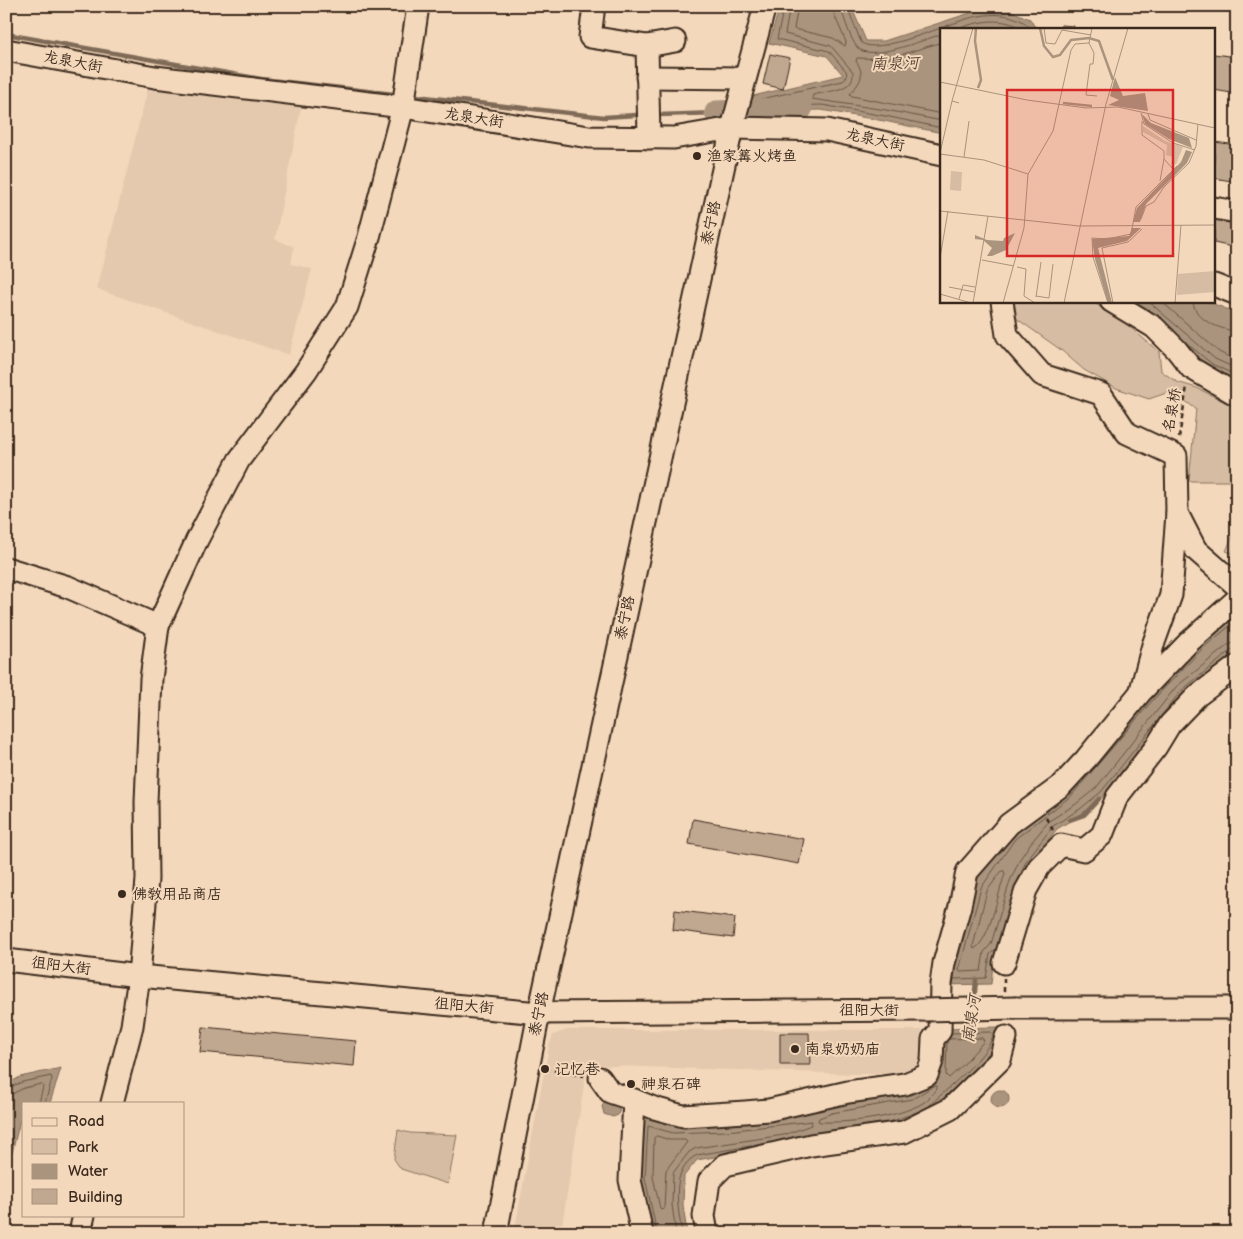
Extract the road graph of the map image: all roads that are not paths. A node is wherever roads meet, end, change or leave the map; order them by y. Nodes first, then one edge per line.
1 (418, 6) edge
2 (594, 6) edge
3 (765, 6) edge
4 (675, 41) dead end
5 (646, 46) junction
6 (6, 50) edge
7 (647, 77) junction
8 (745, 78) junction
9 (403, 107) junction
10 (732, 128) junction
11 (648, 138) junction
12 (940, 155) edge
13 (1216, 208) edge
14 (1237, 212) edge
15 (1216, 286) edge
16 (1237, 294) edge
17 (1002, 302) edge
18 (1114, 302) edge
19 (1237, 395) edge
20 (1177, 513) junction
21 (6, 568) edge
22 (1237, 586) edge
23 (1237, 599) edge
24 (158, 626) junction
25 (1237, 666) edge
26 (1140, 693) junction
27 (6, 960) edge
28 (1004, 963) road end
29 (139, 976) junction
30 (1237, 1008) edge
31 (539, 1013) junction
32 (1006, 1037) dead end
33 (592, 1077) road end
34 (634, 1100) junction
35 (112, 1102) edge
36 (84, 1216) edge
37 (80, 1233) edge
38 (496, 1233) edge
39 (642, 1233) edge
40 (707, 1233) edge

1 - 9 street
2 - 5 street
3 - 8 street, 泰宁路
4 - 5 street
5 - 7 street
6 - 9 street, 龙泉大街
7 - 8 street
7 - 11 street
8 - 10 street, 泰宁路
9 - 11 street, 龙泉大街
9 - 24 street
10 - 11 street, 龙泉大街
10 - 12 street, 龙泉大街
10 - 31 street, 泰宁路
13 - 14 street
15 - 16 street
17 - 20 street
18 - 19 street
20 - 22 street
20 - 26 street
21 - 24 street
23 - 26 street
24 - 29 street
25 - 28 street
26 - 34 street
27 - 29 street, 徂阳大街
29 - 31 street, 徂阳大街
29 - 35 street
30 - 31 street, 徂阳大街, bridge
31 - 38 street, 泰宁路
32 - 40 street
33 - 34 street
34 - 39 street
36 - 37 street

